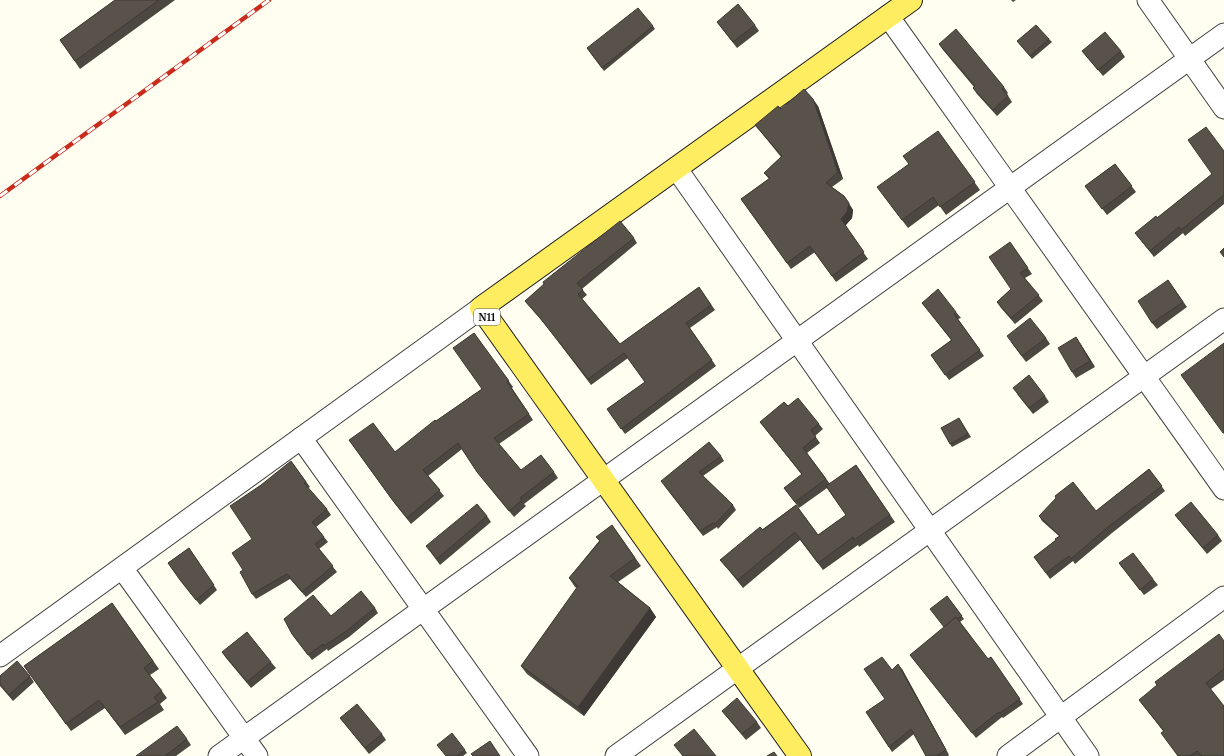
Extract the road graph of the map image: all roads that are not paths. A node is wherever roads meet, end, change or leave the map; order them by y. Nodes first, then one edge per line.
1 (911, 0) edge
2 (1148, 0) edge
3 (888, 16) junction
4 (1224, 34) edge
5 (1189, 59) junction
6 (1224, 108) edge
7 (676, 168) junction
8 (1010, 188) junction
9 (481, 308) junction
10 (1224, 319) edge
11 (797, 341) junction
12 (1144, 376) junction
13 (301, 438) junction
14 (603, 480) junction
15 (1224, 489) edge
16 (930, 530) junction
17 (122, 568) junction
18 (1224, 597) edge
19 (423, 609) junction
20 (0, 656) edge
21 (738, 669) junction
22 (1061, 717) junction
23 (244, 738) junction
24 (219, 756) edge
25 (257, 756) edge
26 (528, 756) edge
27 (616, 756) edge
28 (800, 756) edge
29 (1008, 756) edge
30 (1088, 756) edge

1 - 3 main road, N11
2 - 5 street
3 - 7 main road, N11
3 - 8 street
4 - 5 street
5 - 6 street
5 - 8 street
7 - 9 main road, N11
7 - 11 street
8 - 11 street
8 - 12 street
9 - 13 street
9 - 14 main road, N11
10 - 12 street
11 - 14 street
11 - 16 street
12 - 15 street
12 - 16 street
13 - 17 street
13 - 19 street
14 - 19 street
14 - 21 main road, N11
16 - 21 street
16 - 22 street
17 - 20 street
17 - 23 street
18 - 22 street
19 - 23 street
19 - 26 street
21 - 27 street
21 - 28 main road, N11
22 - 29 street
22 - 30 street
23 - 24 street
23 - 25 street

